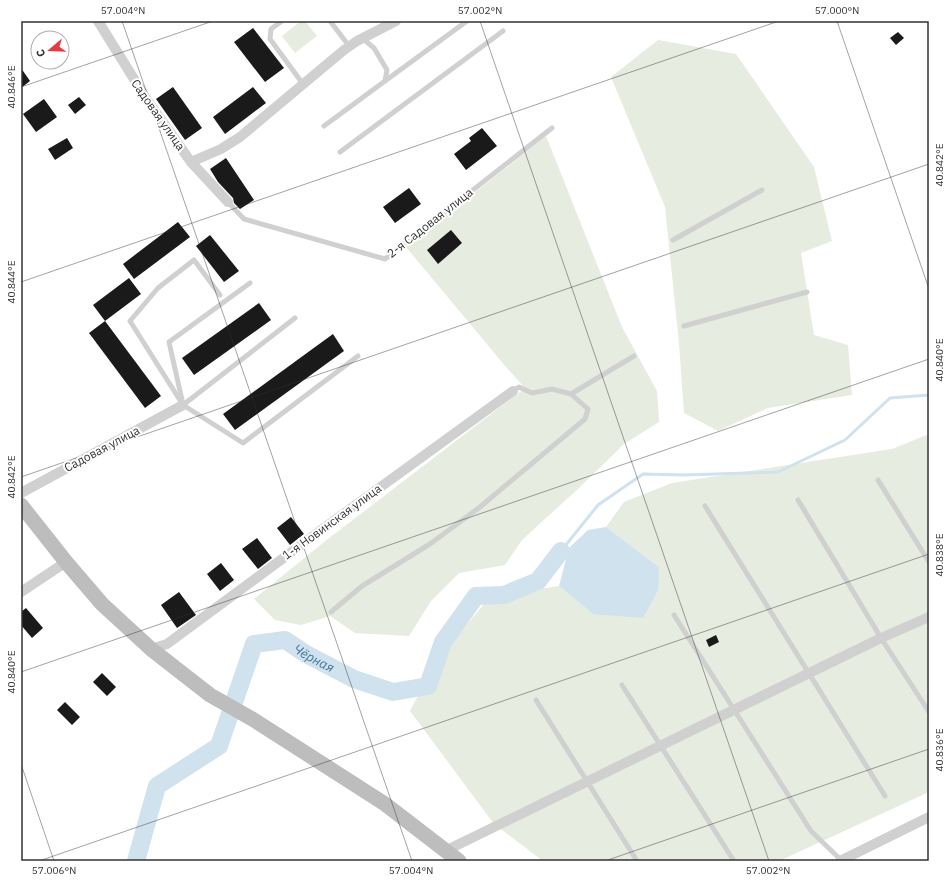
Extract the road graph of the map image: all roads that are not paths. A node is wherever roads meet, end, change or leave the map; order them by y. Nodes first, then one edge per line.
1 (98, 21) edge
2 (282, 21) edge
3 (330, 21) edge
4 (396, 21) edge
5 (468, 21) edge
6 (503, 31) dead end
7 (362, 38) junction
8 (349, 46) junction
9 (385, 80) junction
10 (303, 84) junction
11 (324, 126) dead end
12 (552, 128) dead end
13 (340, 152) dead end
14 (191, 162) junction
15 (762, 190) dead end
16 (228, 202) joint
17 (673, 240) dead end
18 (250, 283) dead end
19 (807, 292) dead end
20 (220, 296) dead end
21 (295, 318) dead end
22 (684, 326) dead end
23 (358, 356) dead end
24 (634, 356) dead end
25 (513, 391) joint
26 (571, 394) junction
27 (183, 405) junction
28 (878, 480) dead end
29 (21, 493) edge
30 (798, 500) dead end
31 (21, 505) edge
32 (705, 506) dead end
33 (66, 562) junction
34 (929, 562) edge
35 (21, 592) edge
36 (331, 612) dead end
37 (674, 615) dead end
38 (929, 617) edge
39 (881, 638) junction
40 (151, 649) junction
41 (809, 673) junction
42 (622, 685) dead end
43 (536, 700) dead end
44 (734, 710) junction
45 (929, 712) edge
46 (661, 746) junction
47 (587, 782) junction
48 (886, 796) dead end
49 (929, 817) edge
50 (447, 850) junction
51 (845, 860) edge
52 (459, 861) edge
53 (637, 861) edge
54 (734, 861) edge

1 - 14 street, Садовая улица
2 - 10 lane
3 - 8 lane
4 - 7 street
5 - 9 lane
6 - 13 lane
7 - 8 street
7 - 9 lane
8 - 10 street
9 - 11 lane
10 - 14 street
12 - 16 lane, 2-я Садовая улица
14 - 16 street, Садовая улица
15 - 17 lane
18 - 27 lane
19 - 22 lane
20 - 27 lane
21 - 27 lane
23 - 27 lane
24 - 26 lane
25 - 26 lane
25 - 40 street, 1-я Новинская улица
26 - 36 lane
27 - 29 street, Садовая улица
28 - 34 lane
30 - 39 lane
31 - 33 main road
32 - 41 lane
33 - 35 street
33 - 40 main road
37 - 44 lane
38 - 39 street
39 - 41 street
39 - 45 lane
40 - 50 main road
41 - 44 street
41 - 48 lane
42 - 46 lane
43 - 47 lane
44 - 46 street
44 - 51 lane
46 - 47 street
46 - 54 lane
47 - 50 street
47 - 53 lane
49 - 51 street
50 - 52 main road

